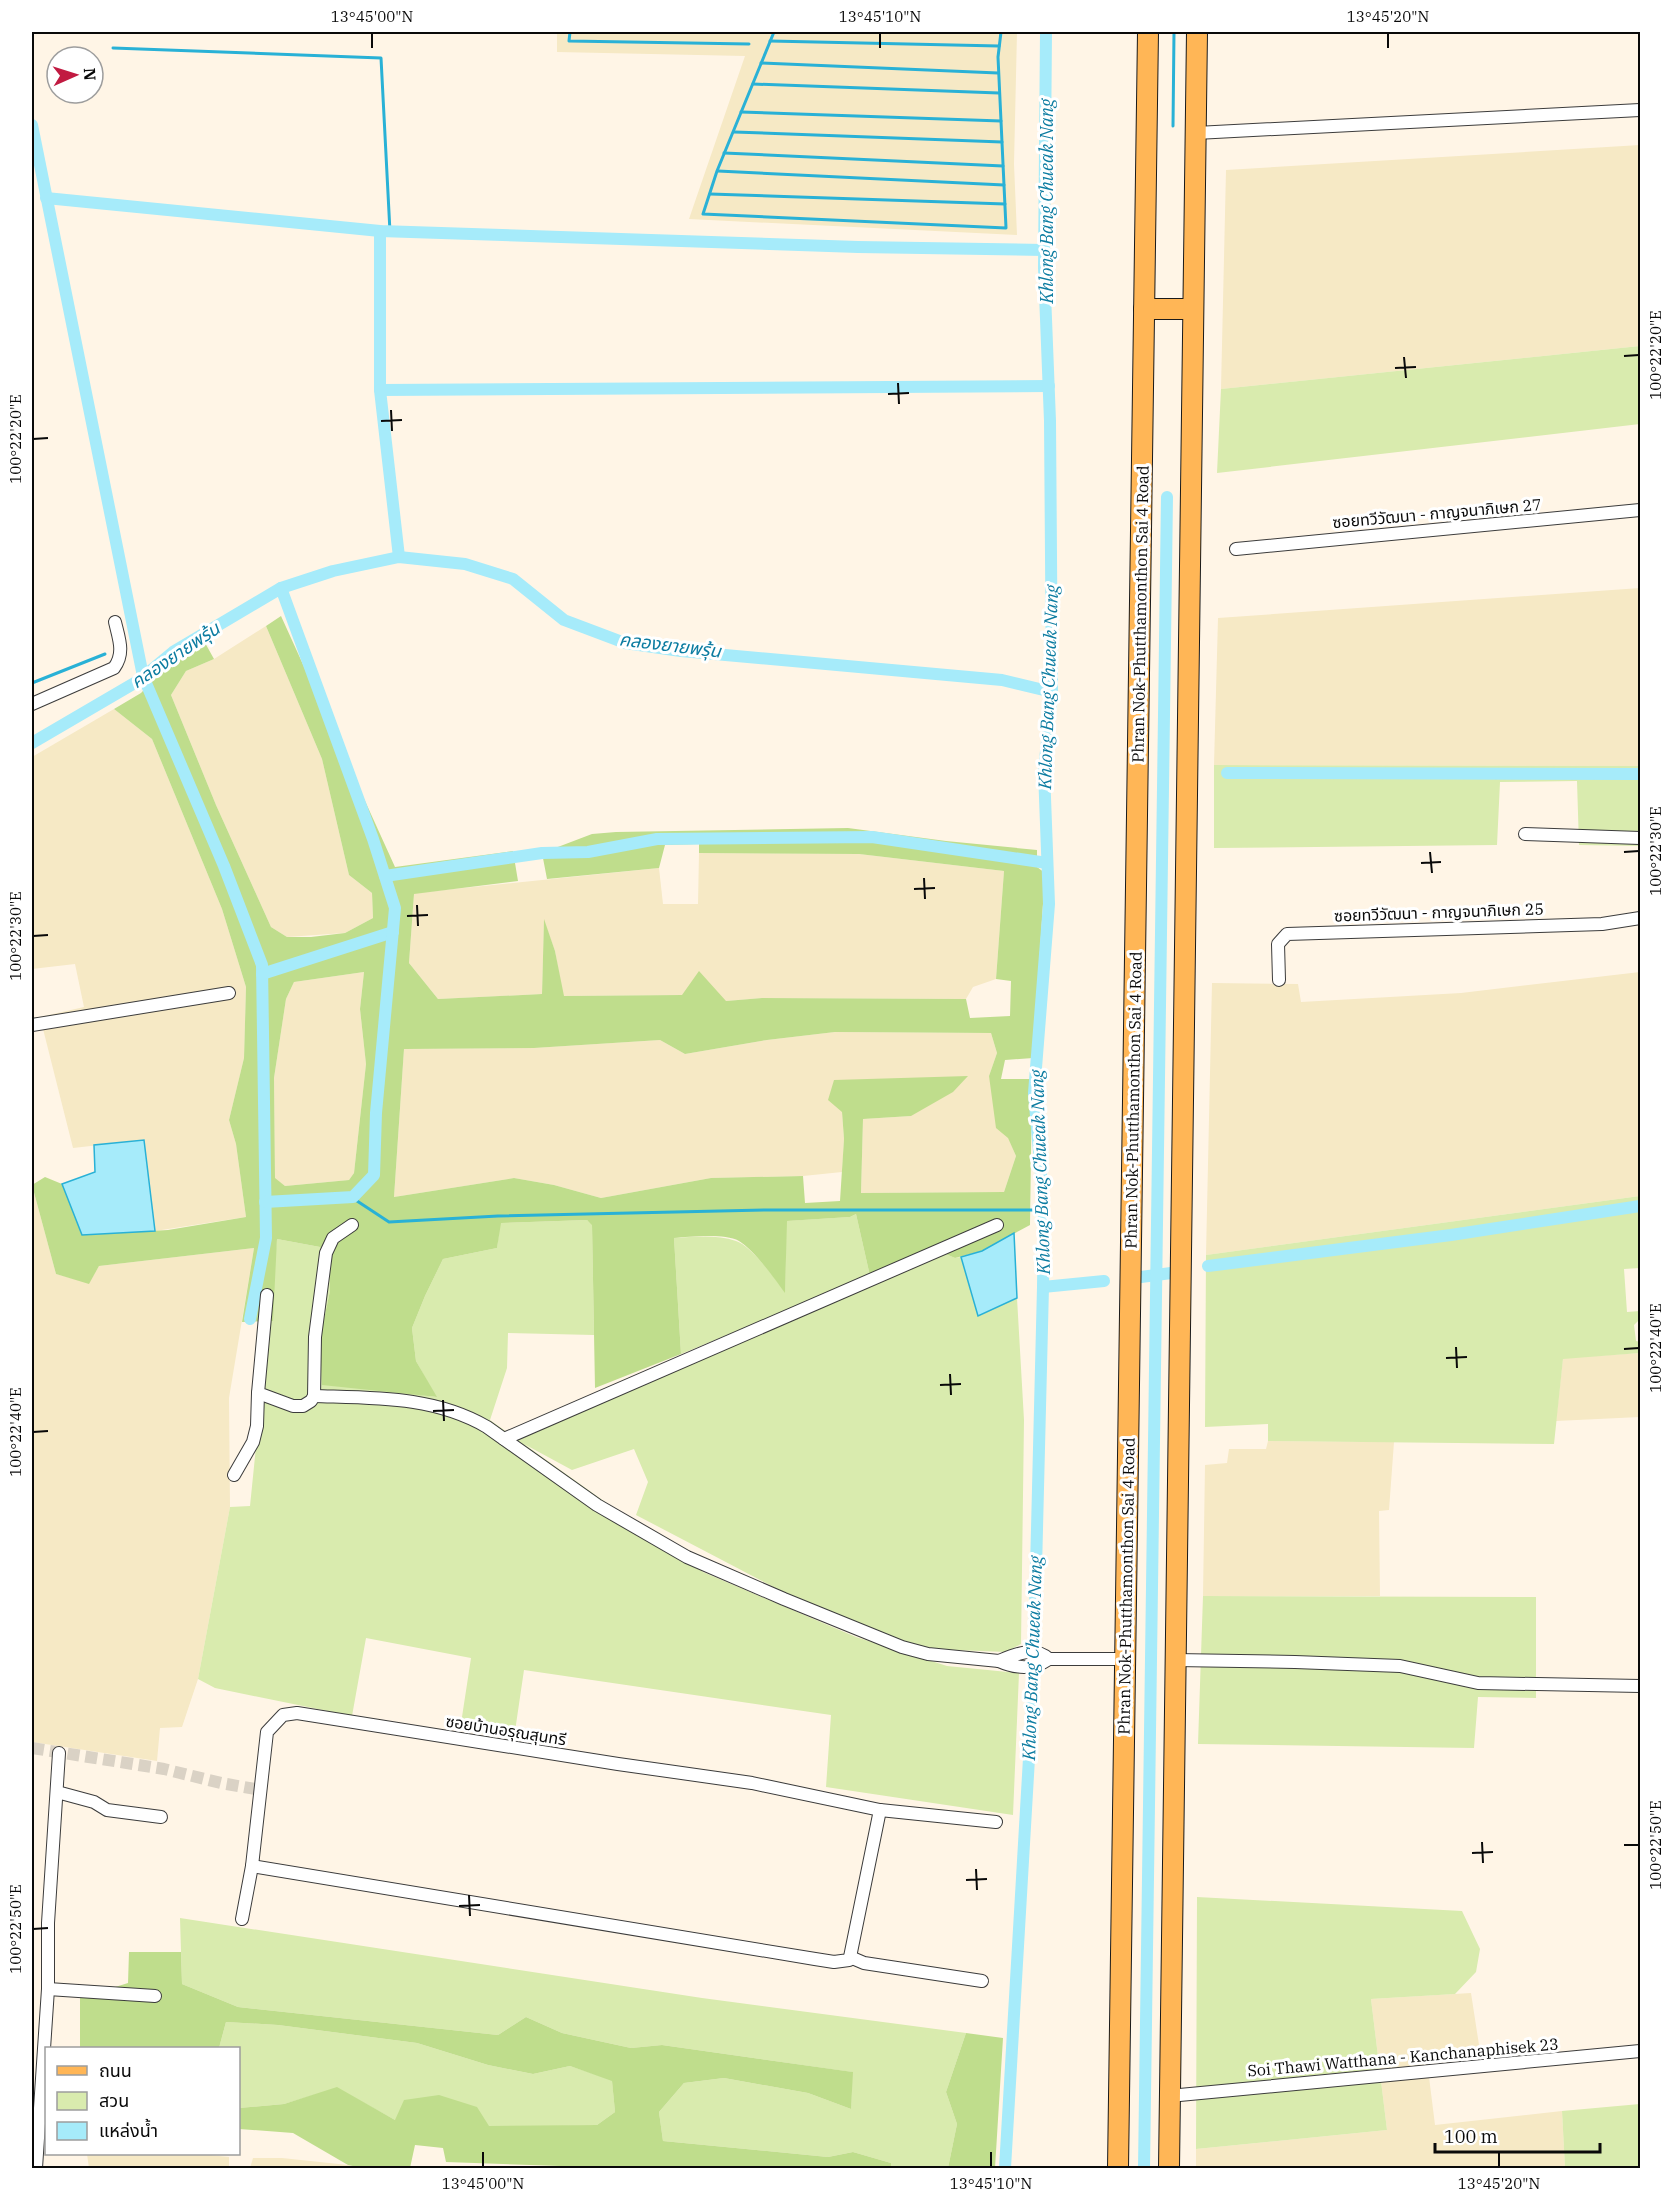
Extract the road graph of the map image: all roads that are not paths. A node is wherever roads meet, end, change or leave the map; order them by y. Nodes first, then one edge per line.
1 (1148, 32) edge
2 (1197, 32) edge
3 (1641, 110) edge
4 (1196, 133) junction
5 (1144, 309) junction
6 (1193, 309) junction
7 (1641, 510) edge
8 (1236, 549) dead end
9 (115, 622) dead end
10 (32, 704) edge
11 (1525, 834) dead end
12 (1641, 838) edge
13 (1641, 918) edge
14 (1279, 980) dead end
15 (229, 993) dead end
16 (32, 1025) edge
17 (352, 1225) dead end
18 (997, 1225) dead end
19 (267, 1295) dead end
20 (258, 1393) junction
21 (314, 1395) junction
22 (504, 1439) junction
23 (234, 1475) dead end
24 (1125, 1659) junction
25 (1175, 1660) junction
26 (1641, 1686) edge
27 (58, 1753) dead end
28 (57, 1792) junction
29 (880, 1810) junction
30 (161, 1817) dead end
31 (996, 1822) dead end
32 (252, 1866) junction
33 (242, 1919) dead end
34 (850, 1957) junction
35 (982, 1981) dead end
36 (48, 1989) junction
37 (155, 1996) dead end
38 (1641, 2051) edge
39 (1170, 2096) junction
40 (36, 2169) edge
41 (1118, 2169) edge
42 (1168, 2169) edge

1 - 5 main road, Phran Nok-Phutthamonthon Sai 4 Road
2 - 4 main road
3 - 4 street
4 - 6 main road
5 - 6 main road
5 - 24 main road, Phran Nok-Phutthamonthon Sai 4 Road
6 - 25 main road
7 - 8 street, ซอยทวีวัฒนา - กาญจนาภิเษก 27
9 - 10 street
11 - 12 street
13 - 14 street, ซอยทวีวัฒนา - กาญจนาภิเษก 25
15 - 16 street
17 - 21 street
18 - 22 street
19 - 20 street
20 - 21 street
20 - 23 street
21 - 22 street
22 - 24 street
24 - 41 main road, Phran Nok-Phutthamonthon Sai 4 Road
25 - 26 street
25 - 39 main road
27 - 28 street
28 - 30 street
28 - 36 street
29 - 31 street, ซอยบ้านอรุณสุนทรี
29 - 32 street, ซอยบ้านอรุณสุนทรี
29 - 34 street
32 - 33 street, ซอยบ้านอรุณสุนทรี
32 - 34 street
34 - 35 street
36 - 37 street
36 - 40 street
38 - 39 street, Soi Thawi Watthana - Kanchanaphisek 23
39 - 42 main road

